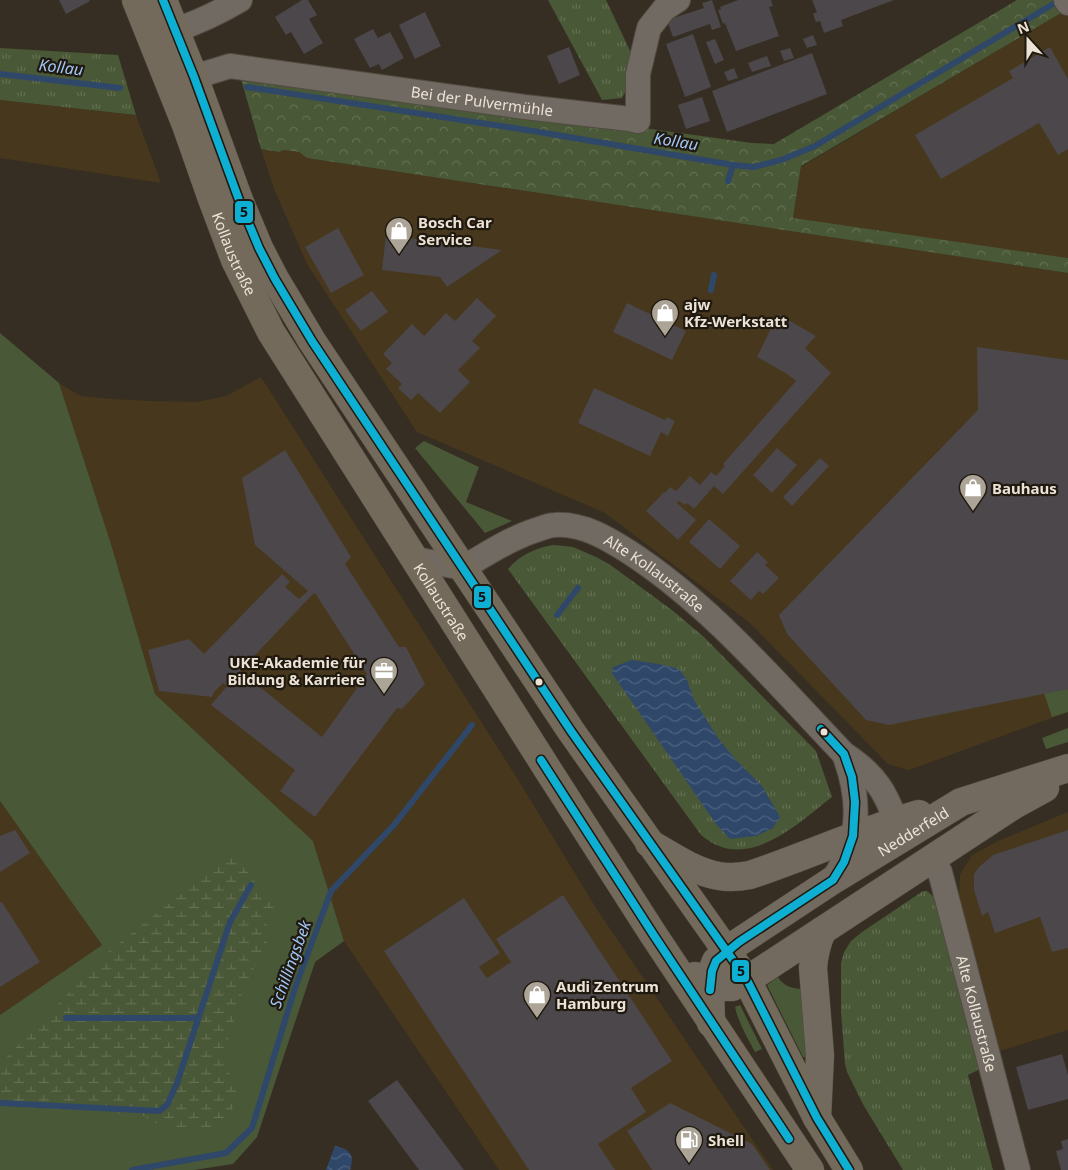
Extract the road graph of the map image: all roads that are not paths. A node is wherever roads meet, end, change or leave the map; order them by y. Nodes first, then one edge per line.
1 (136, 0) edge
2 (163, 0) edge
3 (240, 0) edge
4 (678, 0) edge
5 (175, 30) junction
6 (194, 77) junction
7 (415, 559) junction
8 (463, 568) junction
9 (844, 754) junction
10 (1068, 768) edge
11 (1068, 776) edge
12 (899, 829) junction
13 (853, 836) junction
14 (650, 843) junction
15 (931, 859) junction
16 (903, 877) junction
17 (833, 880) junction
18 (822, 931) junction
19 (726, 951) junction
20 (674, 966) junction
21 (746, 980) junction
22 (710, 983) junction
23 (712, 1023) junction
24 (817, 1118) junction
25 (810, 1170) edge
26 (849, 1170) edge
27 (1018, 1170) edge

1 - 7 main road, Kollaustraße
2 - 5 main road, Kollaustraße
3 - 5 street
4 - 6 street, Bei der Pulvermühle
5 - 6 main road, Kollaustraße
6 - 8 main road, Kollaustraße
7 - 8 street
7 - 20 main road, Kollaustraße
8 - 9 street, Alte Kollaustraße
8 - 14 main road, Kollaustraße
9 - 12 street, Alte Kollaustraße
9 - 13 street, Alte Kollaustraße
10 - 12 main road, Nedderfeld
11 - 15 main road
12 - 13 main road
12 - 16 main road, Alte Kollaustraße
12 - 17 main road, Nedderfeld
13 - 14 main road
13 - 17 street, Alte Kollaustraße
14 - 19 main road, Kollaustraße
15 - 16 main road
15 - 27 street, Alte Kollaustraße
16 - 18 main road
17 - 19 main road, Nedderfeld
18 - 21 main road
18 - 24 main road
19 - 21 main road, Kollaustraße
19 - 22 main road, Nedderfeld
20 - 22 main road
20 - 23 main road, Kollaustraße
21 - 22 main road
21 - 24 main road, Kollaustraße
22 - 23 main road, Nedderfeld
23 - 25 main road, Kollaustraße
24 - 26 main road, Kollaustraße

